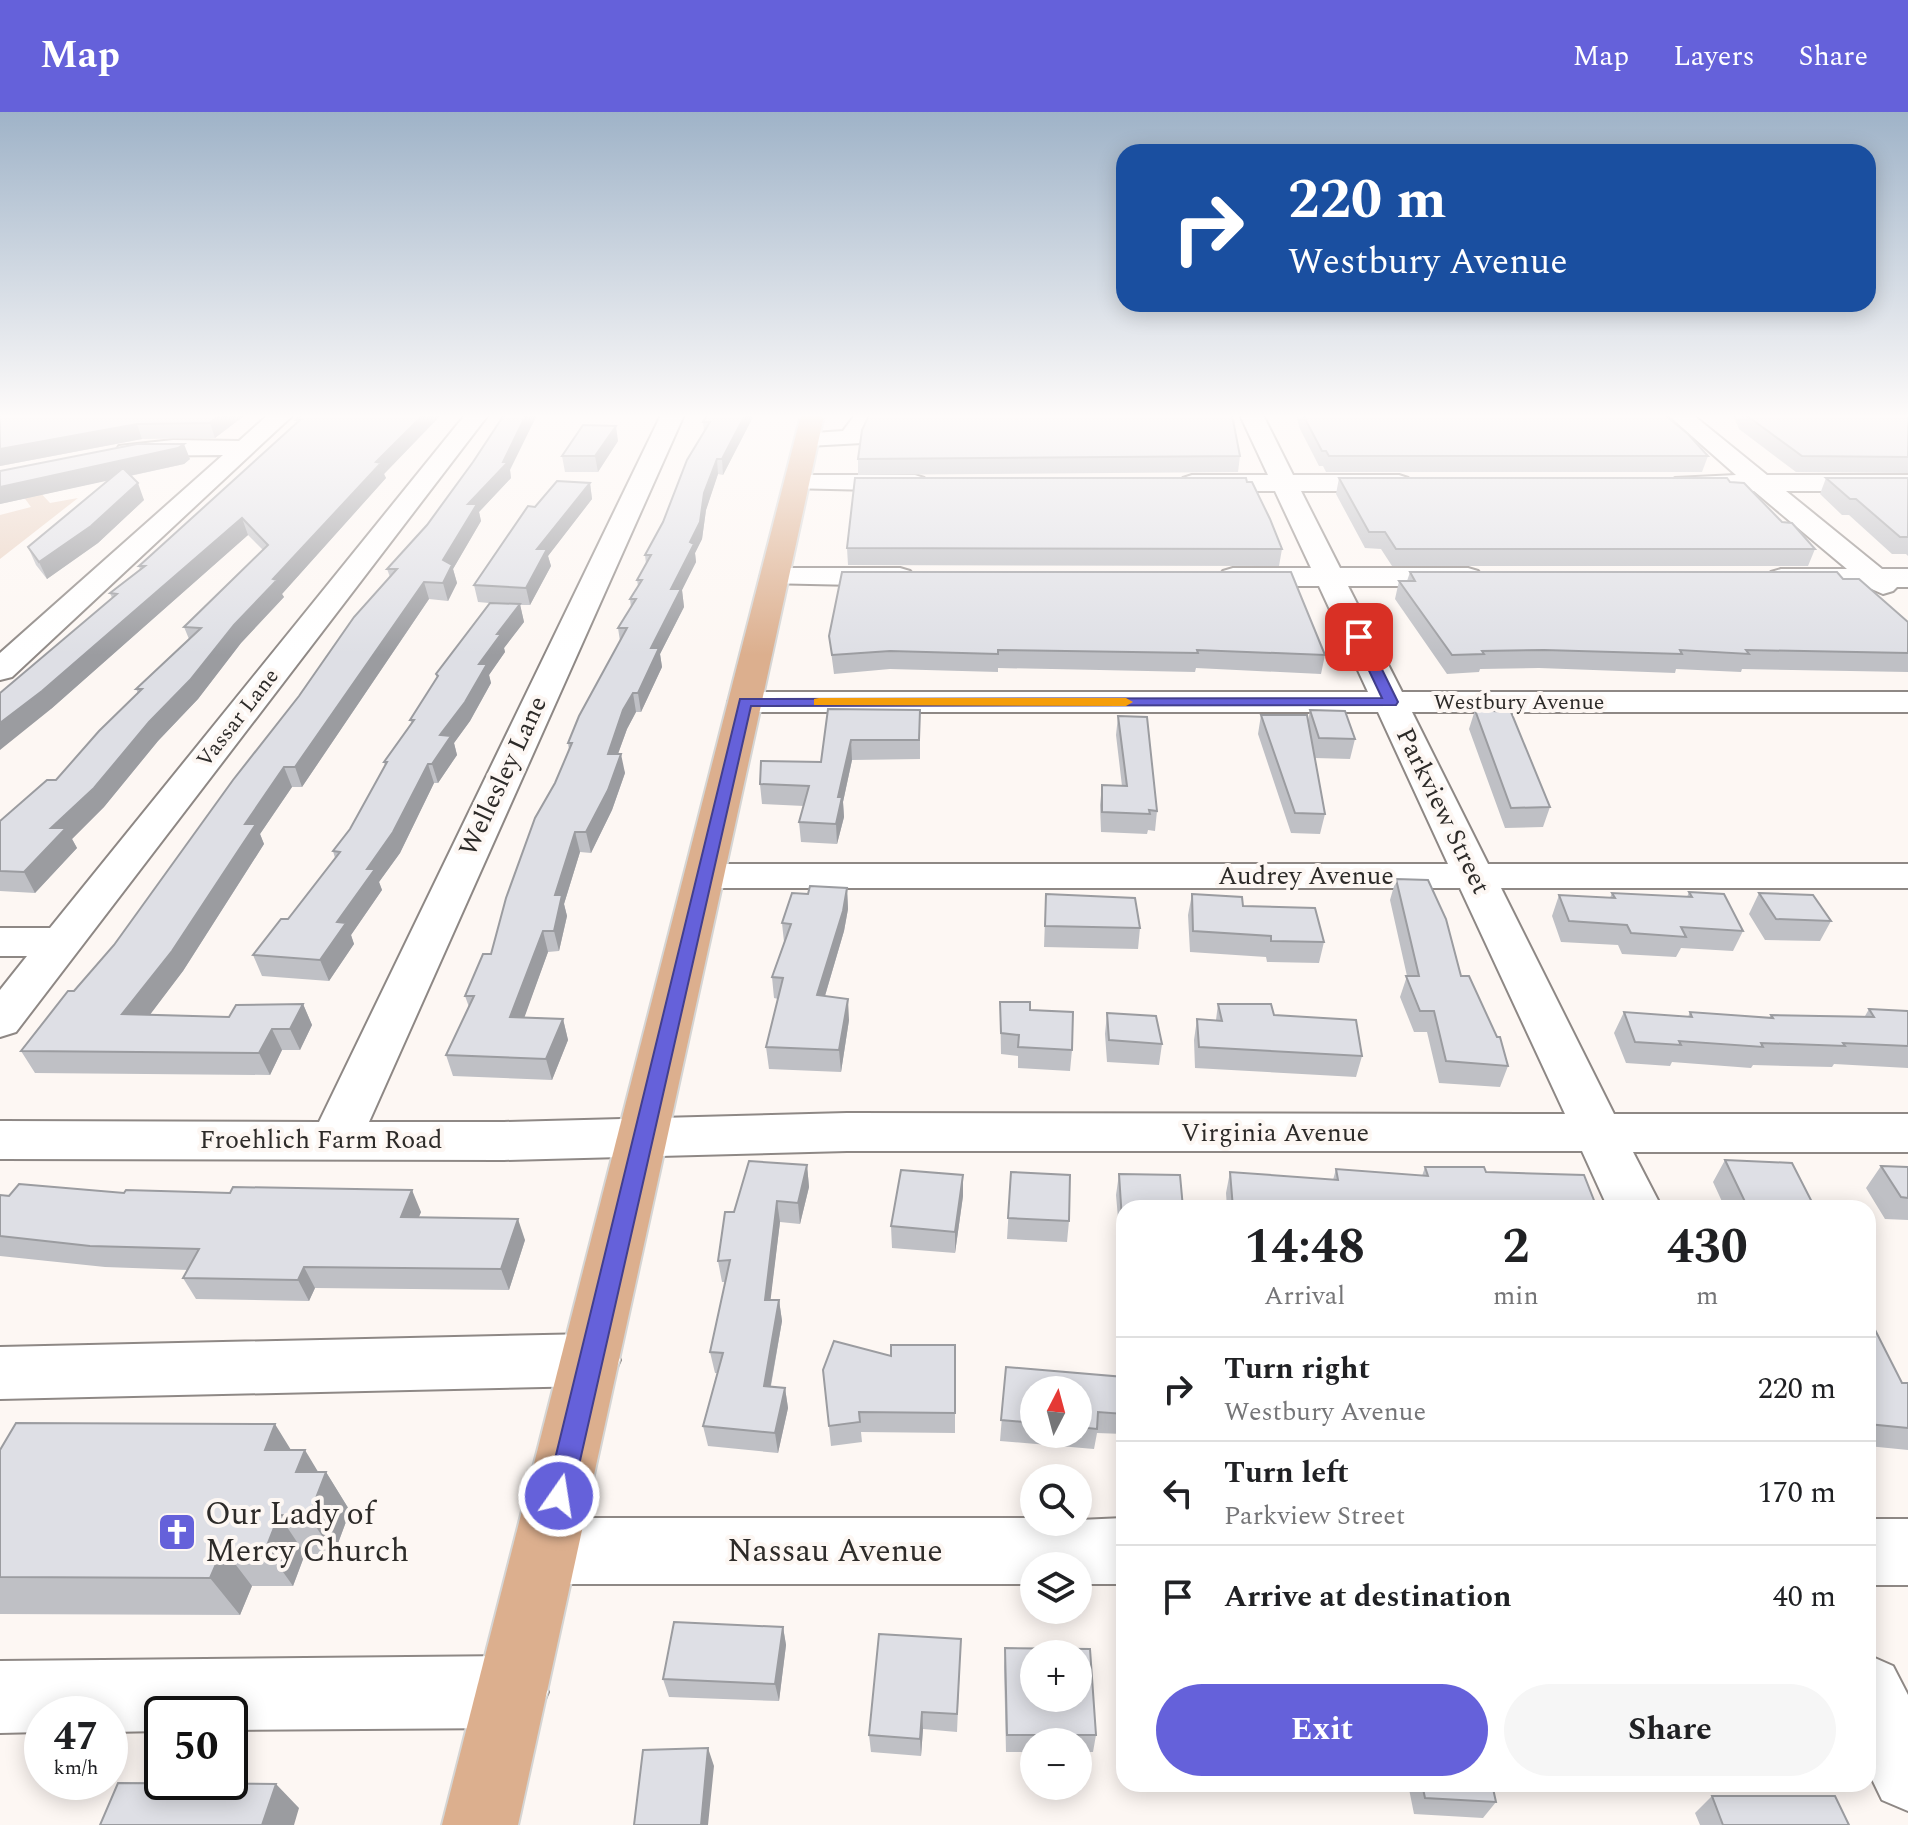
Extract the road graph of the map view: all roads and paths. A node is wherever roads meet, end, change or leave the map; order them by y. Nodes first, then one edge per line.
1 (193, 495) edge
2 (414, 495) edge
3 (635, 495) edge
4 (794, 495) edge
5 (1290, 495) edge
6 (1776, 495) edge
7 (775, 577) junction
8 (934, 577) edge
9 (1198, 577) edge
10 (1330, 577) junction
11 (1492, 577) edge
12 (1759, 577) edge
13 (1874, 578) junction
14 (1908, 578) edge
15 (1908, 606) edge
16 (0, 670) edge
17 (745, 702) junction
18 (1391, 702) junction
19 (1908, 702) edge
20 (704, 876) junction
21 (1474, 876) junction
22 (1908, 876) edge
23 (0, 942) edge
24 (62, 942) junction
25 (0, 1021) edge
26 (1599, 1133) junction
27 (1908, 1133) edge
28 (643, 1137) junction
29 (336, 1139) junction
30 (0, 1140) edge
31 (1631, 1200) edge
32 (591, 1360) junction
33 (0, 1373) edge
34 (546, 1551) junction
35 (1116, 1551) edge
36 (1876, 1552) edge
37 (1908, 1552) edge
38 (512, 1692) junction
39 (0, 1697) edge
40 (1876, 1708) edge
41 (1908, 1774) edge
42 (480, 1825) edge

1 - 16 street
2 - 24 street, Vassar Lane
3 - 29 street, Wellesley Lane
4 - 7 main road
5 - 10 street, Parkview Street
6 - 13 street
7 - 8 street
7 - 17 main road
9 - 10 street
10 - 11 street
10 - 18 street, Parkview Street
12 - 13 street
13 - 14 street
13 - 15 street
17 - 18 street, Westbury Avenue
17 - 20 main road
18 - 19 street, Westbury Avenue
18 - 21 street, Parkview Street
20 - 21 street, Audrey Avenue
20 - 28 main road
21 - 22 street, Audrey Avenue
21 - 26 street, Parkview Street
23 - 24 street
24 - 25 street, Vassar Lane
26 - 27 street, Virginia Avenue
26 - 28 street, Virginia Avenue
26 - 31 street, Parkview Street
28 - 29 street, Froehlich Farm Road
28 - 32 main road
29 - 30 street, Froehlich Farm Road
32 - 33 street
32 - 34 main road
34 - 35 street, Nassau Avenue
34 - 38 main road
36 - 37 street
38 - 39 street
38 - 42 main road
40 - 41 street

